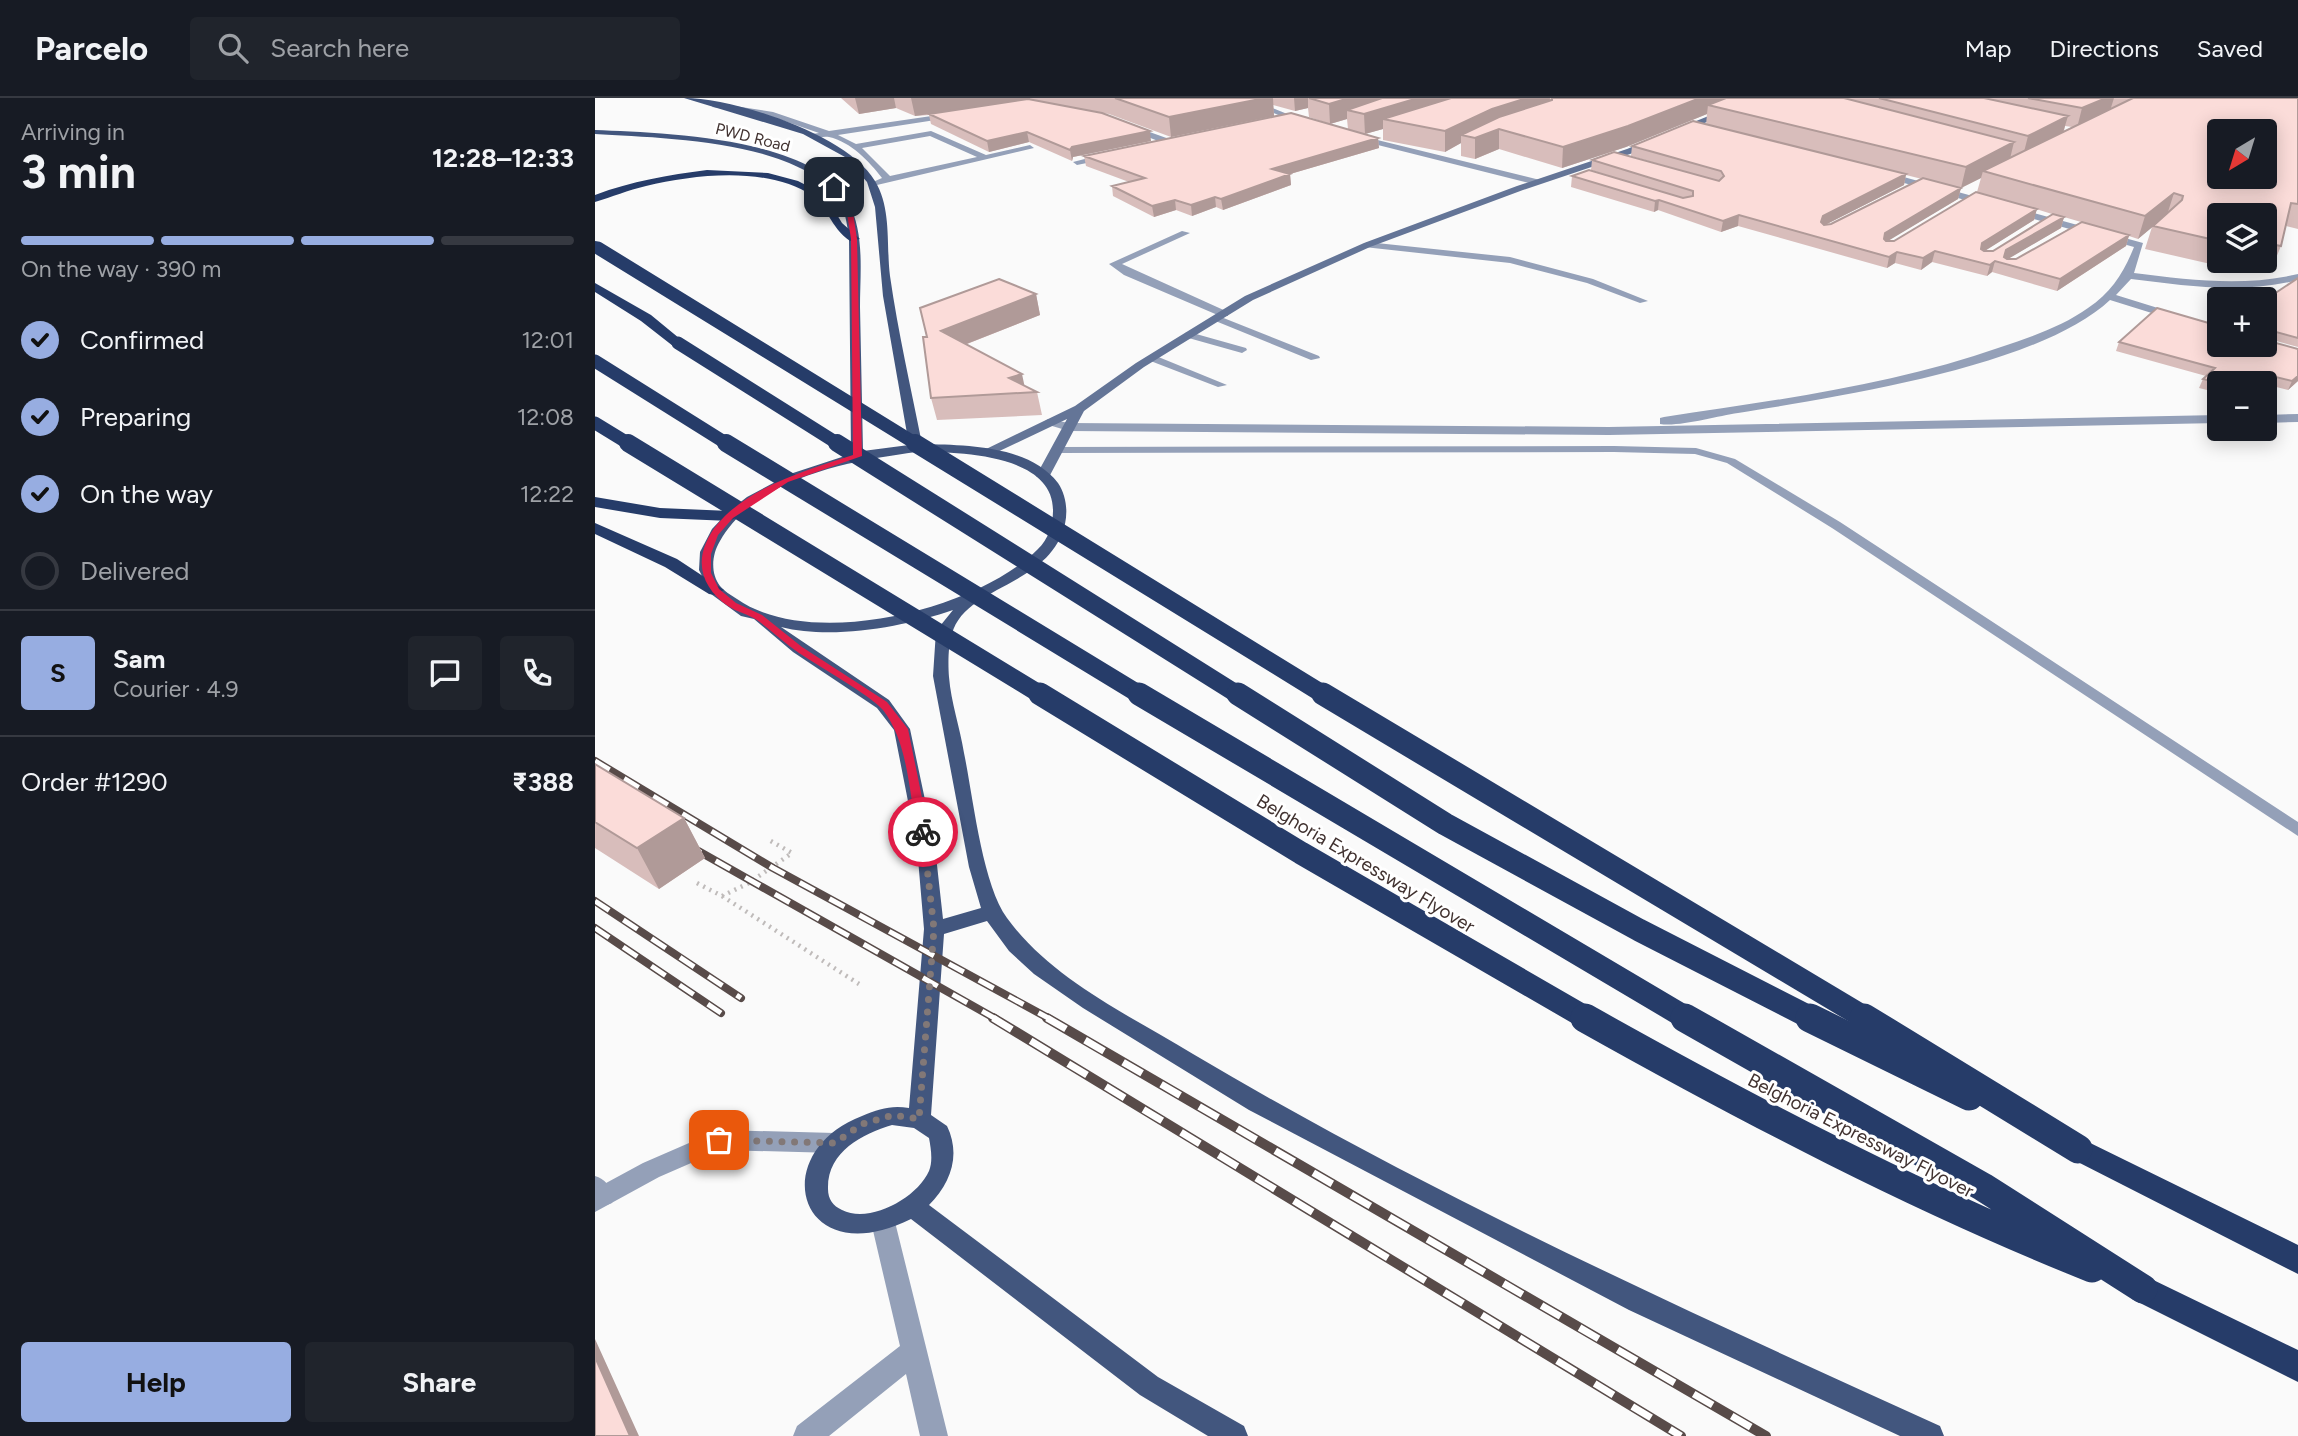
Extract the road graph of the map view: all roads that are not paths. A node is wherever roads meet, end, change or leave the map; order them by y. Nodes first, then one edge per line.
1 (688, 98) edge
2 (1241, 98) edge
3 (1760, 98) edge
4 (715, 105) junction
5 (1313, 111) edge
6 (964, 113) edge
7 (1289, 118) junction
8 (1276, 121) edge
9 (1116, 122) edge
10 (1311, 124) edge
11 (1689, 125) junction
12 (595, 132) edge
13 (1389, 132) edge
14 (1716, 132) edge
15 (1343, 133) edge
16 (828, 134) junction
17 (815, 136) junction
18 (1182, 140) edge
19 (1364, 140) junction
20 (1169, 142) junction
21 (1156, 145) edge
22 (854, 147) junction
23 (1030, 148) edge
24 (1462, 149) edge
25 (1117, 154) edge
26 (1613, 157) junction
27 (985, 158) junction
28 (1440, 160) junction
29 (1626, 160) edge
30 (1077, 162) edge
31 (1865, 169) edge
32 (1574, 170) junction
33 (1586, 174) edge
34 (888, 180) junction
35 (873, 183) junction
36 (1537, 183) junction
37 (1919, 183) junction
38 (1907, 189) edge
39 (595, 199) edge
40 (2047, 219) junction
41 (2037, 226) edge
42 (2076, 227) junction
43 (1185, 233) dead end
44 (2065, 234) edge
45 (854, 239) junction
46 (1367, 245) junction
47 (595, 246) edge
48 (2127, 275) junction
49 (2298, 277) edge
50 (595, 287) edge
51 (2109, 296) junction
52 (1643, 301) dead end
53 (595, 303) edge
54 (1220, 316) junction
55 (2207, 327) edge
56 (1189, 335) junction
57 (678, 343) junction
58 (1242, 350) dead end
59 (1152, 358) junction
60 (1315, 358) dead end
61 (595, 361) edge
62 (1222, 385) dead end
63 (1079, 409) junction
64 (2298, 418) edge
65 (2207, 419) edge
66 (2277, 419) edge
67 (595, 423) edge
68 (1048, 423) junction
69 (1069, 427) junction
70 (1609, 431) junction
71 (916, 448) junction
72 (1057, 450) junction
73 (986, 452) junction
74 (857, 456) junction
75 (1043, 476) junction
76 (595, 502) edge
77 (730, 516) junction
78 (595, 528) edge
79 (715, 590) junction
80 (967, 601) junction
81 (758, 617) junction
82 (2298, 830) edge
83 (992, 912) junction
84 (934, 929) junction
85 (919, 1119) junction
86 (835, 1143) junction
87 (2078, 1149) junction
88 (598, 1194) edge
89 (913, 1206) junction
90 (883, 1222) junction
91 (2298, 1259) edge
92 (2143, 1289) junction
93 (915, 1350) junction
94 (2298, 1366) edge
95 (807, 1436) edge
96 (934, 1436) edge
97 (1234, 1436) edge
98 (1930, 1436) edge

1 - 4 main road, PWD Road
2 - 7 street
3 - 11 street
4 - 16 street
4 - 17 main road, PWD Road
5 - 7 street
6 - 16 street
7 - 8 street
7 - 10 street
9 - 20 street
11 - 14 street
11 - 26 street
12 - 45 main road, PWD Road
13 - 19 street
15 - 19 street
16 - 17 street
16 - 22 street
17 - 35 main road, PWD Road
18 - 20 street
19 - 28 street
20 - 21 street
22 - 27 street
22 - 34 street
23 - 27 street
24 - 28 street
25 - 30 street
26 - 29 street
26 - 32 street
27 - 34 street
28 - 36 street
31 - 37 street
32 - 33 street
32 - 36 street
34 - 35 street
35 - 71 main road, PWD Road
36 - 46 street
37 - 38 street
37 - 40 street
39 - 45 highway
40 - 41 street
40 - 42 street
42 - 44 street
42 - 48 street
43 - 54 street
45 - 74 main road, PWD Road
46 - 52 lane
46 - 54 street
47 - 87 highway, bridge
48 - 49 street
48 - 51 street
50 - 57 highway
51 - 55 street
51 - 70 street
53 - 57 highway
54 - 56 street
54 - 60 lane
56 - 58 lane
56 - 59 street
57 - 87 highway, bridge
59 - 62 lane
59 - 63 street
61 - 92 highway, bridge
63 - 68 street
63 - 69 street
64 - 66 street
65 - 70 street
67 - 92 highway, Belghoria Expressway Flyover, bridge
68 - 69 street
68 - 73 street
69 - 70 street
69 - 72 street
71 - 73 main road
71 - 74 main road
72 - 75 street
72 - 82 lane
73 - 75 main road
74 - 77 main road
75 - 80 main road
76 - 77 highway
77 - 79 main road
78 - 79 highway
79 - 81 main road
80 - 81 main road
80 - 83 main road
81 - 84 main road
83 - 84 main road
83 - 98 main road
84 - 85 main road
85 - 86 main road
85 - 89 main road
86 - 88 street
86 - 90 main road
87 - 91 highway
89 - 90 main road
89 - 97 main road
90 - 93 street
92 - 94 highway
93 - 95 street
93 - 96 street

